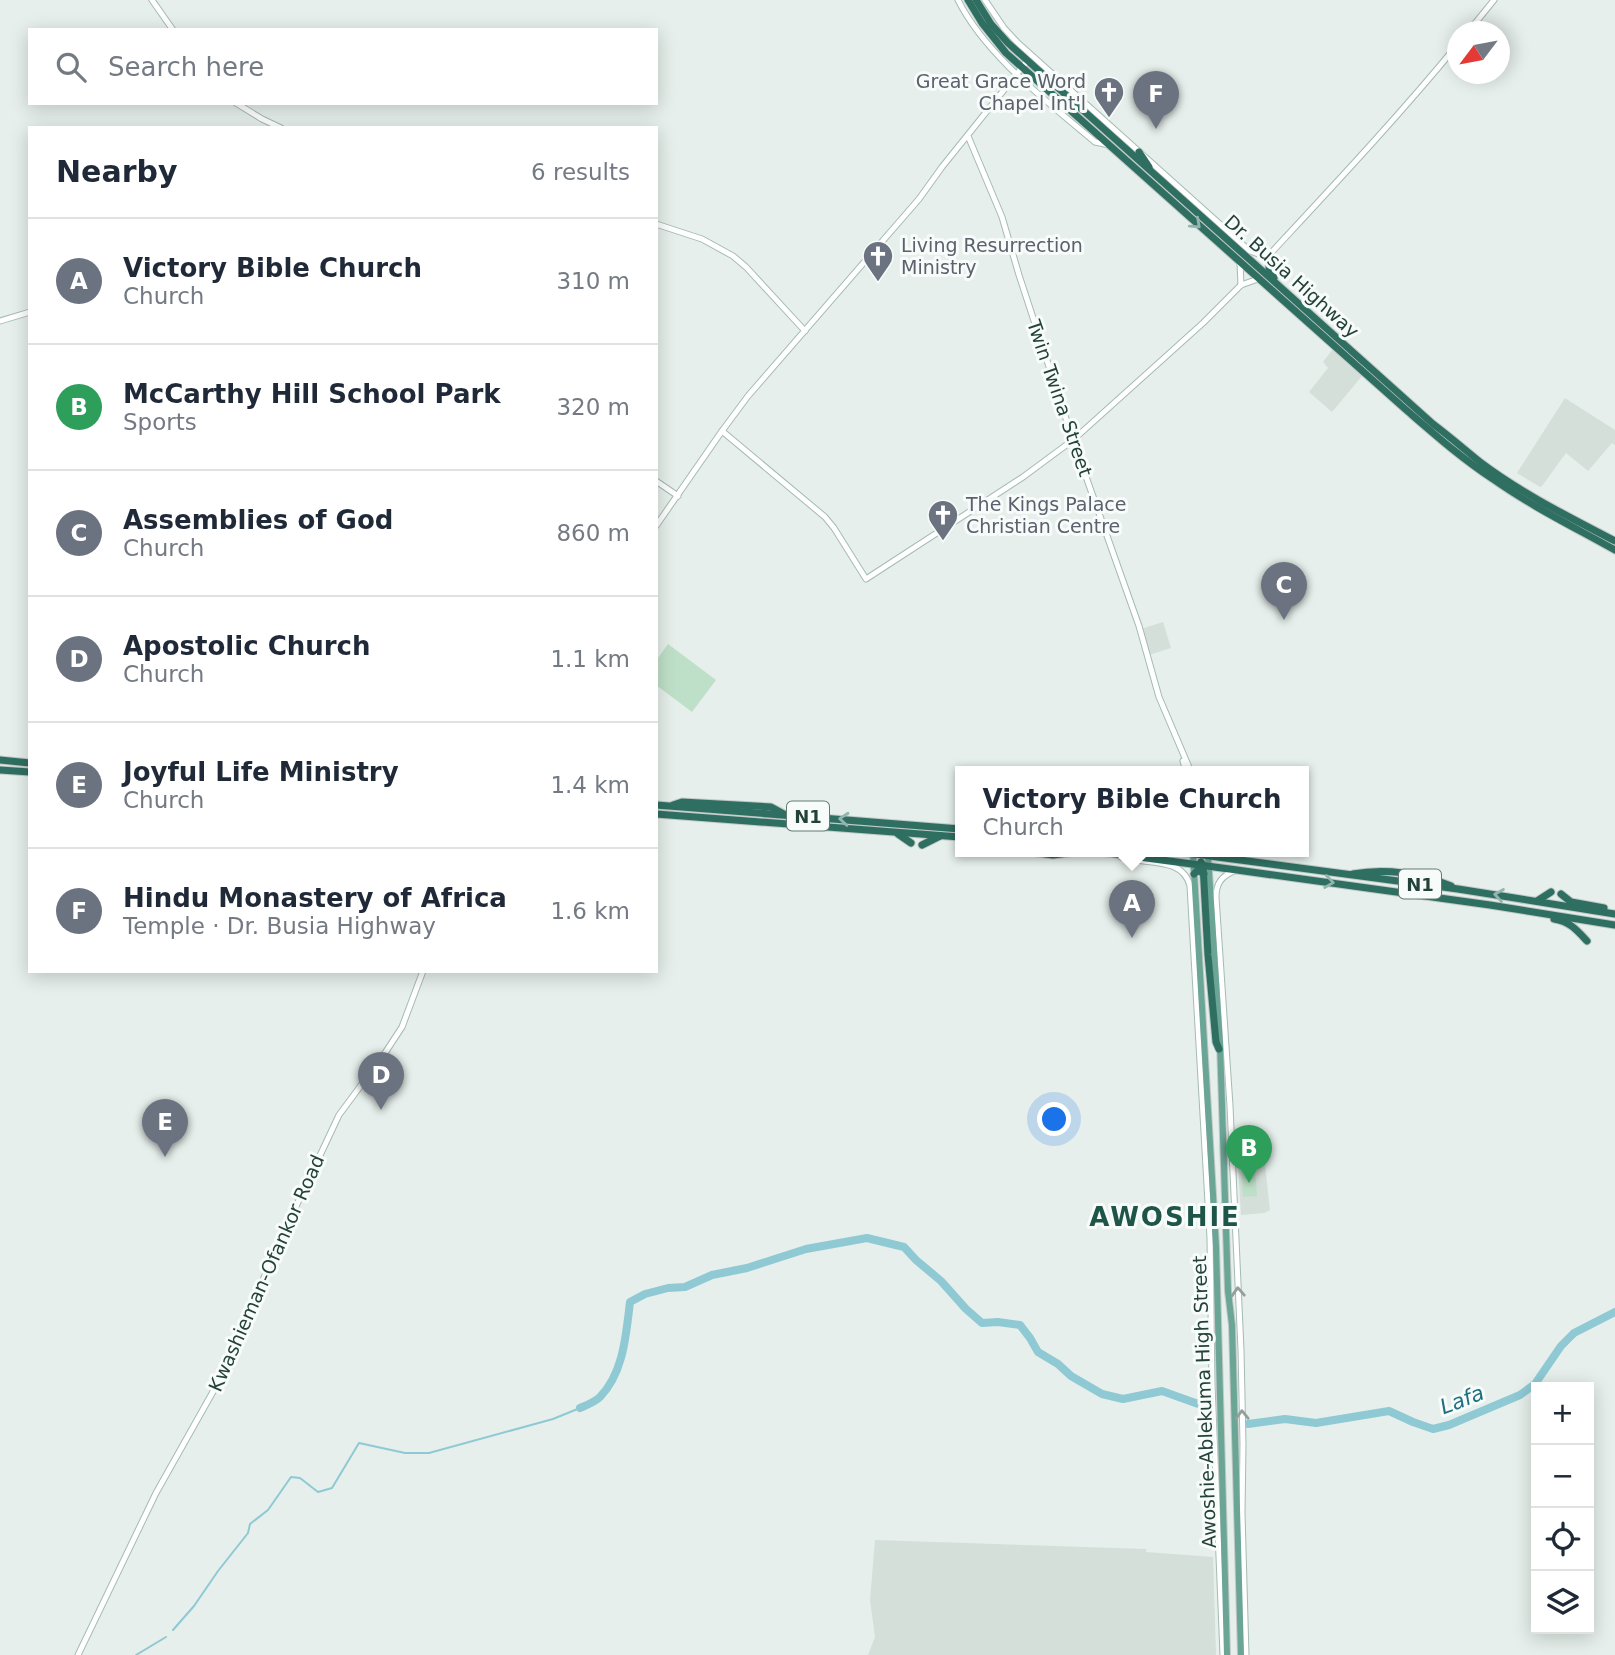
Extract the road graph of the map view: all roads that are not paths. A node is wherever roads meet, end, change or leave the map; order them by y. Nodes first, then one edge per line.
1 (152, 0) edge
2 (958, 0) edge
3 (968, 0) edge
4 (976, 0) edge
5 (985, 0) edge
6 (1493, 0) edge
7 (1477, 21) edge
8 (172, 28) edge
9 (990, 35) junction
10 (1447, 57) edge
11 (1028, 60) junction
12 (1008, 65) junction
13 (1019, 71) junction
14 (1010, 83) junction
15 (239, 105) edge
16 (1089, 115) junction
17 (277, 126) edge
18 (968, 136) junction
19 (1139, 152) joint
20 (1149, 167) junction
21 (658, 225) edge
22 (1270, 254) junction
23 (1240, 263) junction
24 (1258, 279) junction
25 (1241, 285) junction
26 (1277, 285) junction
27 (28, 314) edge
28 (0, 321) edge
29 (805, 331) junction
30 (722, 431) junction
31 (1073, 440) junction
32 (658, 482) edge
33 (678, 496) junction
34 (658, 523) edge
35 (1615, 541) edge
36 (1615, 550) edge
37 (0, 760) edge
38 (28, 763) edge
39 (1186, 766) edge
40 (0, 770) edge
41 (28, 772) edge
42 (658, 805) edge
43 (658, 814) edge
44 (955, 828) edge
45 (894, 832) junction
46 (941, 836) junction
47 (955, 837) edge
48 (911, 843) dead end
49 (922, 845) dead end
50 (1123, 857) edge
51 (1141, 857) edge
52 (1193, 857) edge
53 (1196, 857) edge
54 (1207, 857) edge
55 (1222, 857) edge
56 (1230, 857) edge
57 (1235, 860) junction
58 (1193, 864) junction
59 (1205, 869) junction
60 (1237, 870) junction
61 (1194, 874) junction
62 (1551, 892) dead end
63 (1561, 894) dead end
64 (1536, 901) junction
65 (1490, 905) junction
66 (1614, 914) edge
67 (1594, 922) junction
68 (1615, 925) edge
69 (422, 973) edge
70 (1219, 1049) joint
71 (1224, 1068) junction
72 (1224, 1156) junction
73 (1211, 1159) junction
74 (1214, 1320) junction
75 (1235, 1325) junction
76 (78, 1655) edge
77 (1225, 1655) edge
78 (1244, 1655) edge

1 - 8 street
2 - 12 street, Dr. Busia Highway
3 - 9 highway, Dr. Busia Highway
4 - 11 highway, Dr. Busia Highway
5 - 19 street
6 - 7 street
9 - 11 highway
9 - 13 highway, Dr. Busia Highway
10 - 22 street
11 - 13 street
11 - 16 highway, Dr. Busia Highway
12 - 13 street, Dr. Busia Highway
12 - 14 street
13 - 14 street
13 - 16 highway
13 -> 23 highway, Dr. Busia Highway
14 - 18 street
15 - 17 street
16 - 20 highway, Dr. Busia Highway
18 - 29 street
18 - 31 street, Twin Twina Street
19 - 20 highway
20 - 22 street
20 - 26 highway, Dr. Busia Highway
21 - 29 street
22 - 26 highway
23 - 24 highway, Dr. Busia Highway
23 - 25 street
24 - 25 street
24 - 36 highway, Dr. Busia Highway
25 - 31 street
26 - 35 highway, Dr. Busia Highway
27 - 28 street
29 - 30 street
30 - 31 street
30 - 33 street
31 - 39 street, Twin Twina Street
32 - 33 street
33 - 34 street
37 - 38 highway
40 - 41 highway
44 -> 42 highway, N1
43 - 45 highway, N1
45 - 46 highway, N1
45 - 48 highway
46 - 47 highway, N1
46 - 49 highway
50 - 74 street, Awoshie-Ablekuma High Street
51 - 58 highway, N1
52 - 58 main road, Awoshie-Ablekuma High Street
53 - 59 highway
54 - 59 main road
55 - 57 highway, N1
56 - 57 highway
64 -> 57 highway, N1
58 - 59 highway, N1
58 - 61 main road, Awoshie-Ablekuma High Street
59 - 60 highway, N1
59 - 61 highway
59 - 70 highway
60 -> 65 highway, N1
60 - 71 street, Awoshie-Ablekuma High Street
61 - 73 main road, Awoshie-Ablekuma High Street
62 - 64 highway
63 - 66 highway
64 - 66 highway, N1
65 - 67 highway, N1
65 - 67 highway
67 - 68 highway, N1
69 - 76 street, Kwashieman-Ofankor Road
70 - 71 main road, Awoshie-Ablekuma High Street
71 - 72 main road, Awoshie-Ablekuma High Street
75 -> 71 street, Awoshie-Ablekuma High Street
72 - 73 main road
72 - 75 main road, Awoshie-Ablekuma High Street
73 - 74 main road, Awoshie-Ablekuma High Street
74 - 77 main road, Awoshie-Ablekuma High Street
78 -> 75 main road, Awoshie-Ablekuma High Street

